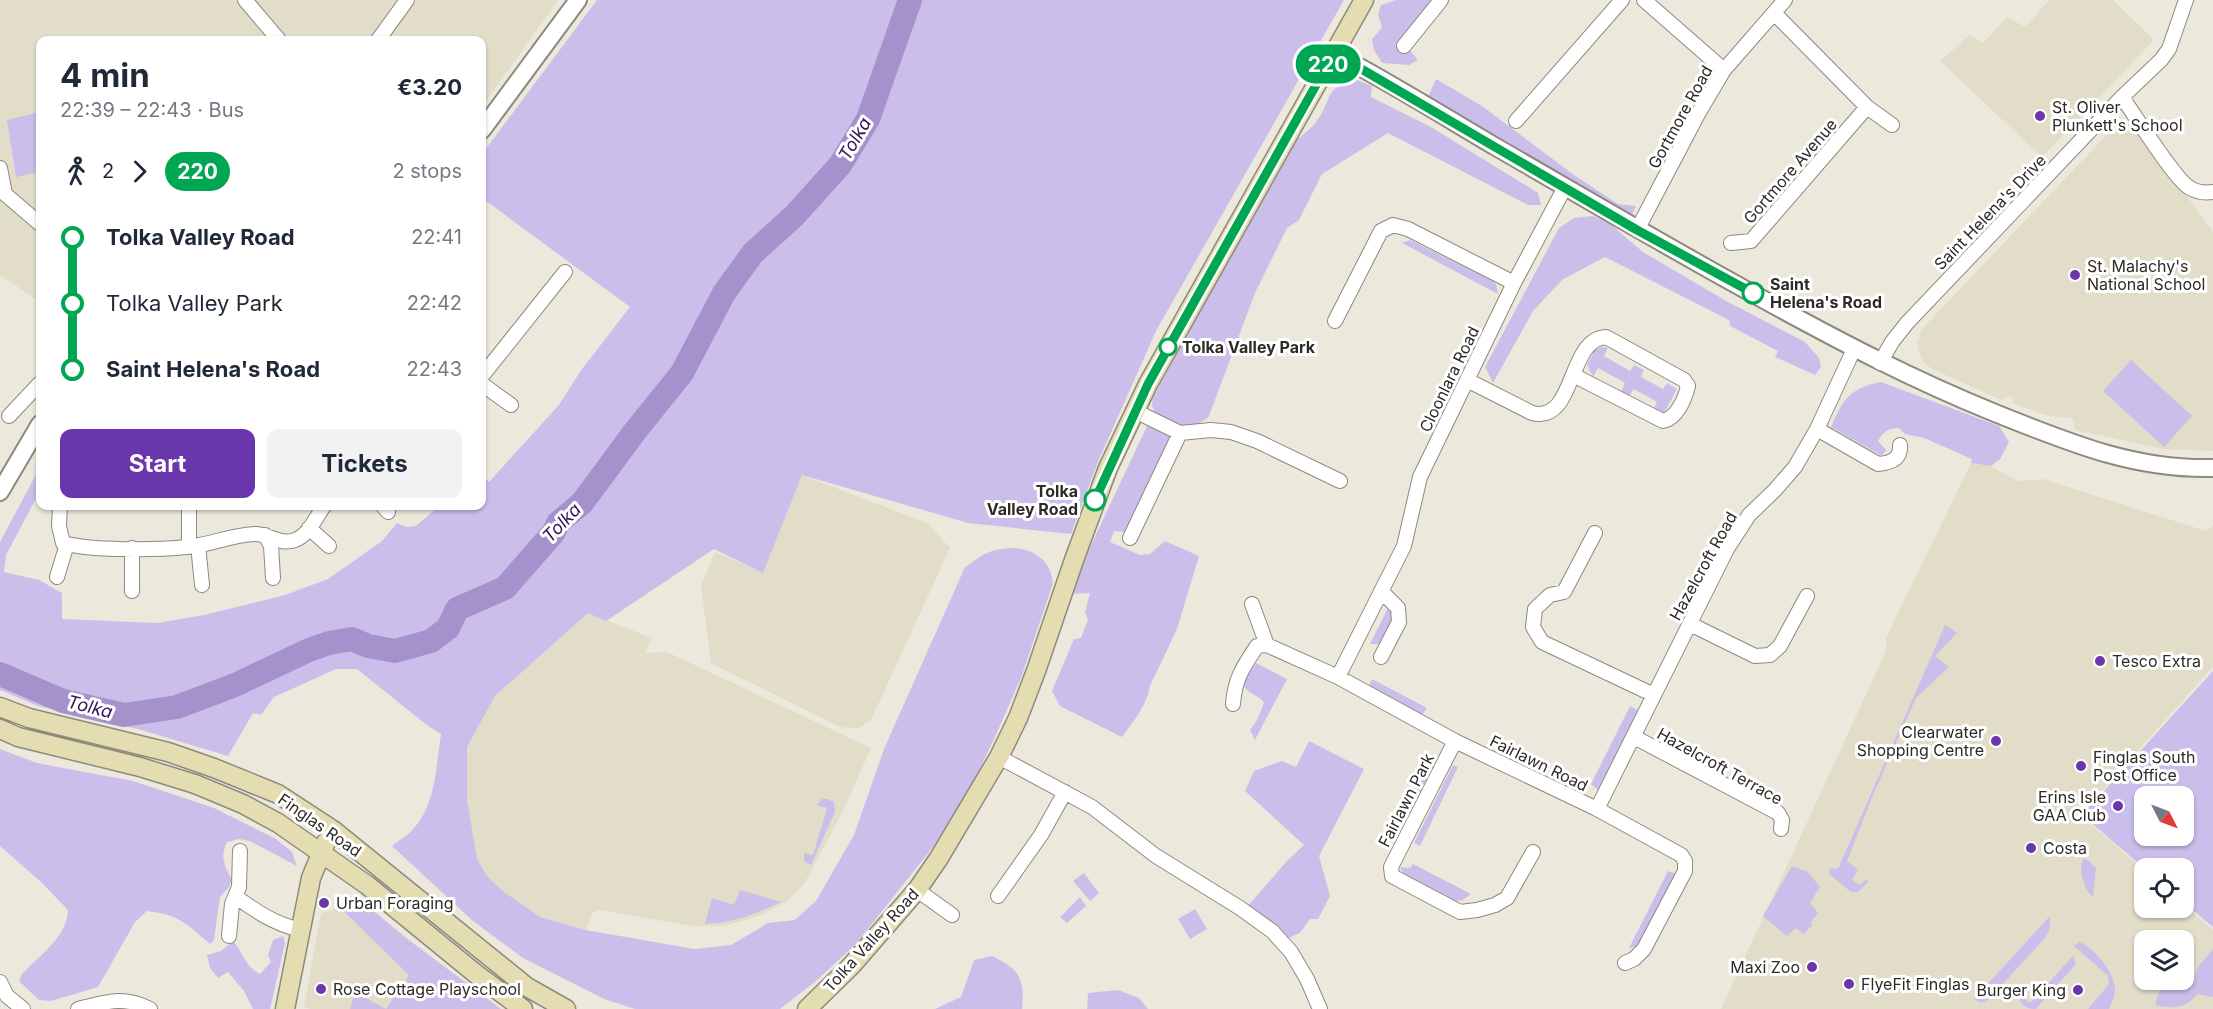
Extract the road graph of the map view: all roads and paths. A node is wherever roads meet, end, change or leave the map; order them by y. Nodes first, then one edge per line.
1 (245, 0) edge
2 (407, 0) edge
3 (578, 0) edge
4 (1364, 0) edge
5 (1442, 0) edge
6 (1622, 0) edge
7 (1644, 0) edge
8 (1785, 0) edge
9 (2186, 0) edge
10 (1774, 13) junction
11 (276, 36) edge
12 (381, 36) edge
13 (1404, 46) dead end
14 (1334, 53) junction
15 (1724, 70) junction
16 (2122, 97) junction
17 (1867, 107) junction
18 (1516, 121) dead end
19 (486, 125) edge
20 (1892, 125) dead end
21 (0, 168) edge
22 (1564, 187) junction
23 (2213, 192) edge
24 (36, 221) edge
25 (1637, 230) junction
26 (1731, 243) dead end
27 (565, 272) dead end
28 (1514, 284) junction
29 (1335, 321) dead end
30 (1854, 349) junction
31 (1880, 363) junction
32 (486, 371) edge
33 (1573, 375) junction
34 (1467, 380) junction
35 (486, 387) edge
36 (36, 388) edge
37 (510, 405) dead end
38 (1135, 411) junction
39 (9, 416) dead end
40 (1817, 429) junction
41 (36, 431) edge
42 (1180, 433) junction
43 (1900, 445) dead end
44 (2213, 468) edge
45 (1340, 481) dead end
46 (0, 492) edge
47 (60, 510) edge
48 (189, 510) edge
49 (321, 510) edge
50 (309, 528) junction
51 (1595, 532) dead end
52 (264, 535) junction
53 (1130, 538) dead end
54 (67, 544) junction
55 (193, 546) junction
56 (329, 546) dead end
57 (132, 548) junction
58 (57, 578) dead end
59 (273, 578) dead end
60 (202, 585) dead end
61 (132, 591) dead end
62 (1381, 591) junction
63 (1808, 596) dead end
64 (1252, 604) dead end
65 (1690, 624) junction
66 (1267, 645) junction
67 (1381, 657) dead end
68 (1338, 677) junction
69 (1654, 695) junction
70 (1233, 704) dead end
71 (0, 707) edge
72 (0, 729) edge
73 (1634, 737) junction
74 (1455, 741) junction
75 (999, 757) junction
76 (1065, 792) junction
77 (1597, 809) junction
78 (1781, 829) dead end
79 (333, 830) junction
80 (240, 851) dead end
81 (320, 852) junction
82 (1533, 852) dead end
83 (917, 890) junction
84 (998, 896) dead end
85 (236, 897) junction
86 (952, 915) dead end
87 (300, 930) junction
88 (230, 936) dead end
89 (1625, 963) dead end
90 (0, 982) edge
91 (23, 1009) edge
92 (78, 1009) edge
93 (150, 1009) edge
94 (285, 1009) edge
95 (523, 1009) edge
96 (566, 1009) edge
97 (807, 1009) edge
98 (1320, 1009) edge

1 - 11 street
2 - 12 street
3 - 19 street
4 - 14 main road, Tolka Valley Road
5 - 13 street
6 - 18 street
7 - 15 street
8 - 10 street, Gortmore Road
9 - 16 street, Saint Helena's Drive
10 - 15 street, Gortmore Road
10 - 17 street
14 - 22 street
14 - 38 main road, Tolka Valley Road
15 - 25 street, Gortmore Road
16 - 23 street
16 - 31 street, Saint Helena's Drive
17 - 20 street
17 - 26 street, Gortmore Avenue
21 - 24 street
22 - 25 street
22 - 28 street, Cloonlara Road
25 - 30 street
27 - 32 street
28 - 29 street
28 - 34 street, Cloonlara Road
30 - 31 street
30 - 40 street, Hazelcroft Road
31 - 44 street
33 - 33 street
33 - 34 street
34 - 62 street, Cloonlara Road
35 - 37 street
36 - 39 street
38 - 42 street
38 - 75 main road, Tolka Valley Road
40 - 43 street
40 - 65 street, Hazelcroft Road
41 - 46 street
42 - 45 street
42 - 53 street
47 - 54 street
48 - 55 street
49 - 50 street
50 - 52 street
50 - 56 street
51 - 69 street
52 - 55 street
52 - 59 street
54 - 57 street
54 - 58 street
55 - 57 street
55 - 60 street
57 - 61 street
62 - 67 street
62 - 68 street, Cloonlara Road
63 - 65 street
64 - 66 street
65 - 69 street, Hazelcroft Road
66 - 68 street, Fairlawn Road
66 - 70 street
68 - 74 street, Fairlawn Road
69 - 73 street, Hazelcroft Road
71 - 79 main road, Finglas Road
72 - 81 main road, Finglas Road
73 - 77 street, Hazelcroft Road
73 - 78 street, Hazelcroft Terrace
74 - 77 street, Fairlawn Road
74 - 82 street, Fairlawn Park
75 - 76 street
75 - 83 main road, Tolka Valley Road
76 - 84 street
76 - 98 street
77 - 89 street, Fairlawn Road
79 - 81 main road
79 - 96 main road, Finglas Road
80 - 85 street
81 - 87 main road
81 - 95 main road, Finglas Road
83 - 86 street
83 - 97 main road, Tolka Valley Road
85 - 87 street
85 - 88 street
87 - 94 main road
90 - 91 street
92 - 93 street

